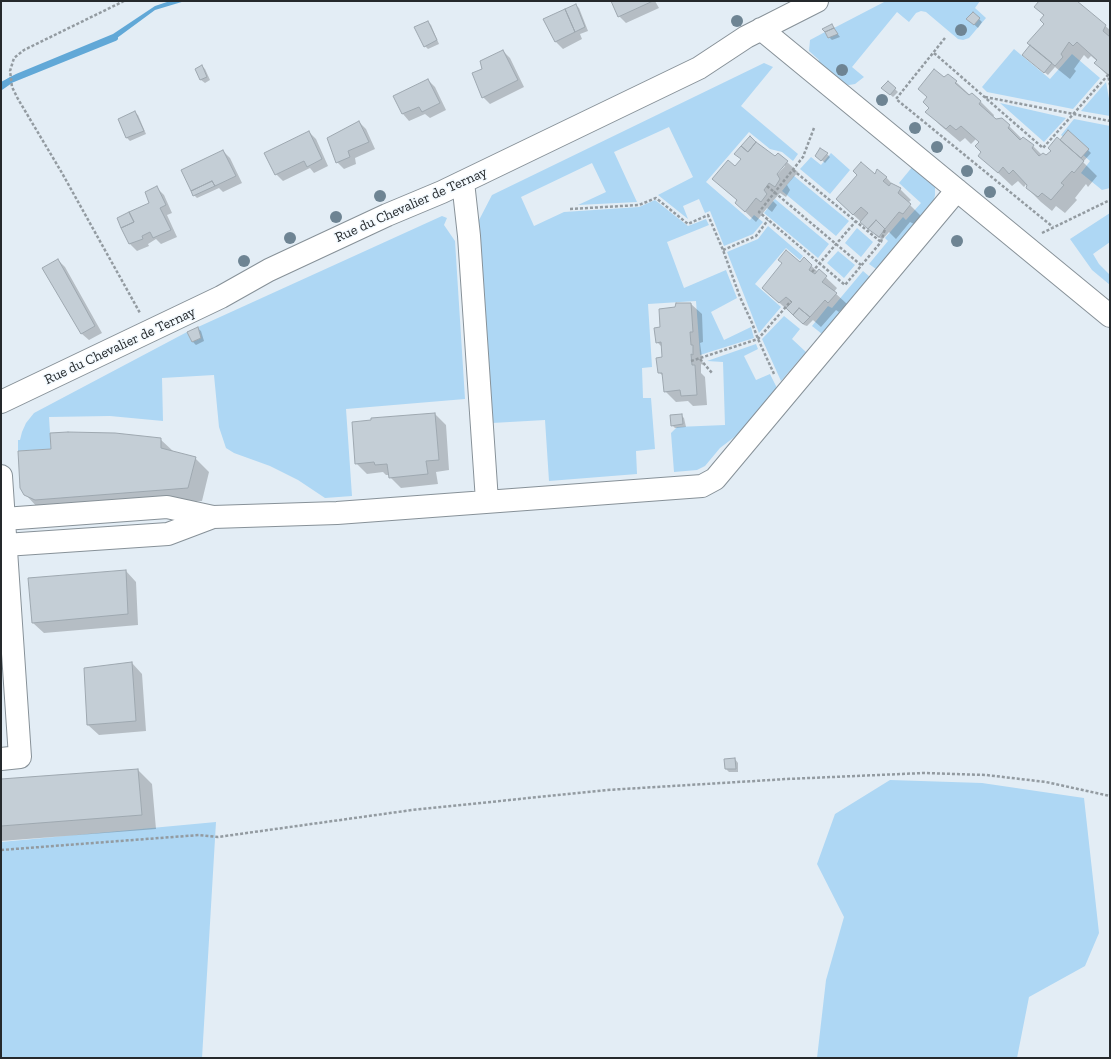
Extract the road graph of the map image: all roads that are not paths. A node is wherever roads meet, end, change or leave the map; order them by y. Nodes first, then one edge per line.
1 (818, 1) edge
2 (761, 29) junction
3 (463, 182) junction
4 (957, 190) junction
5 (1110, 316) edge
6 (1, 402) edge
7 (1, 476) edge
8 (487, 501) junction
9 (213, 517) junction
10 (4, 519) junction
11 (4, 554) edge
12 (1, 759) edge

1 - 2 street, Rue du Chevalier de Ternay
2 - 3 street, Rue du Chevalier de Ternay
2 - 4 street
3 - 6 street, Rue du Chevalier de Ternay
3 - 8 street
4 - 5 street
4 - 8 street
7 - 10 street
8 - 9 street
9 - 10 street
9 - 11 street
10 - 11 street
11 - 12 street

